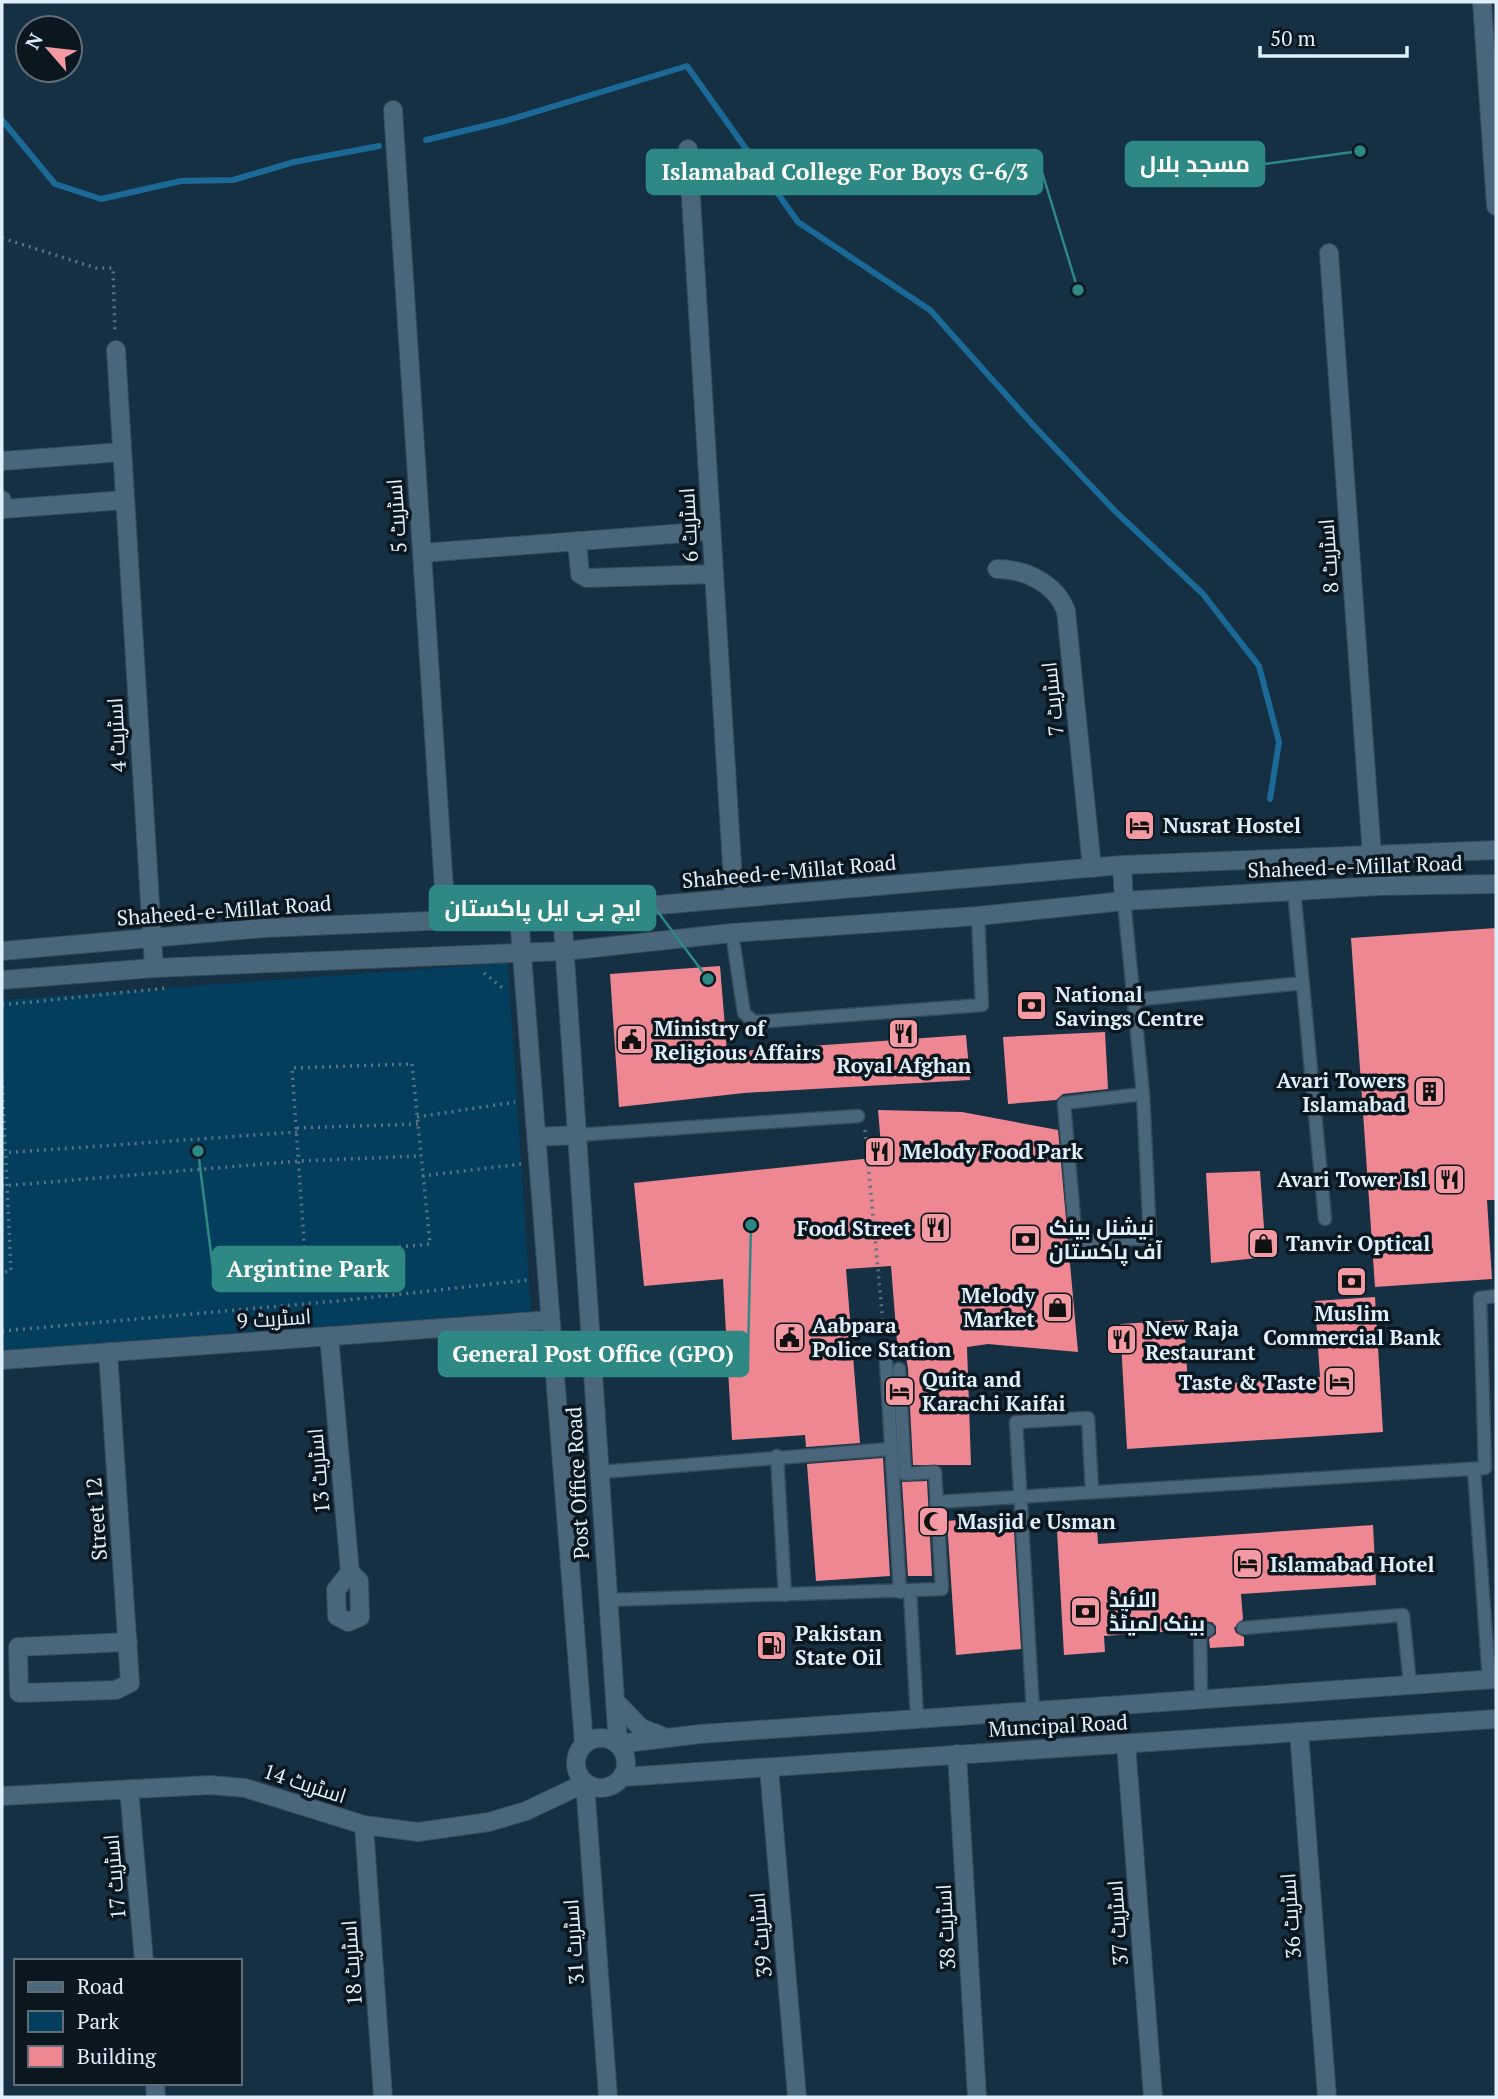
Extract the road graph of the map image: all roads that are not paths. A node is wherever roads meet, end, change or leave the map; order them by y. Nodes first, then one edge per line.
1 (1482, 2) edge
2 (393, 110) dead end
3 (688, 149) dead end
4 (1496, 206) edge
5 (1329, 253) dead end
6 (116, 350) road end
7 (122, 452) junction
8 (2, 461) edge
9 (2, 500) edge
10 (125, 500) junction
11 (712, 531) junction
12 (577, 541) junction
13 (422, 553) junction
14 (998, 569) dead end
15 (714, 574) junction
16 (1496, 850) edge
17 (1372, 856) junction
18 (1122, 865) junction
19 (1092, 868) junction
20 (1496, 884) edge
21 (1294, 890) junction
22 (734, 898) junction
23 (1124, 901) junction
24 (562, 912) junction
25 (978, 916) junction
26 (519, 917) junction
27 (446, 919) junction
28 (732, 933) junction
29 (150, 937) junction
30 (2, 951) edge
31 (565, 951) junction
32 (522, 954) junction
33 (154, 968) junction
34 (2, 981) edge
35 (1303, 983) junction
36 (1132, 1000) junction
37 (1143, 1094) junction
38 (858, 1116) road end
39 (577, 1135) junction
40 (536, 1138) junction
41 (1325, 1219) dead end
42 (1496, 1296) edge
43 (550, 1320) junction
44 (329, 1336) junction
45 (108, 1352) junction
46 (2, 1360) edge
47 (886, 1361) road end
48 (899, 1368) dead end
49 (890, 1449) junction
50 (777, 1456) junction
51 (1480, 1468) junction
52 (600, 1472) junction
53 (1092, 1491) junction
54 (1019, 1497) junction
55 (936, 1502) junction
56 (350, 1572) junction
57 (905, 1591) junction
58 (785, 1595) junction
59 (607, 1600) junction
60 (1243, 1628) dead end
61 (1208, 1630) dead end
62 (128, 1642) junction
63 (1492, 1679) edge
64 (1410, 1684) junction
65 (1201, 1699) junction
66 (615, 1702) junction
67 (1033, 1711) junction
68 (917, 1718) junction
69 (1496, 1719) edge
70 (1299, 1732) junction
71 (666, 1738) junction
72 (584, 1744) junction
73 (618, 1744) junction
74 (1126, 1744) junction
75 (957, 1754) junction
76 (769, 1768) junction
77 (622, 1777) junction
78 (585, 1783) junction
79 (129, 1789) junction
80 (2, 1796) edge
81 (364, 1825) junction
82 (144, 1959) edge
83 (383, 2097) edge
84 (607, 2097) edge
85 (797, 2097) edge
86 (977, 2097) edge
87 (1153, 2097) edge
88 (1327, 2097) edge

1 - 4 street
2 - 13 street, اسٹریٹ 5
3 - 11 street, اسٹریٹ 6
5 - 17 street, اسٹریٹ 8
6 - 7 street, اسٹریٹ 4
7 - 8 street
7 - 10 street, اسٹریٹ 4
9 - 10 street
10 - 29 street, اسٹریٹ 4
11 - 12 street
11 - 15 street, اسٹریٹ 6
12 - 13 street
12 - 15 street
13 - 27 street, اسٹریٹ 5
14 - 19 street, اسٹریٹ 7
15 - 22 street, اسٹریٹ 6
16 - 17 street, Shaheed-e-Millat Road
17 - 18 street, Shaheed-e-Millat Road
18 - 19 street, Shaheed-e-Millat Road
18 - 23 street
19 - 22 street, Shaheed-e-Millat Road
20 - 21 street, Shaheed-e-Millat Road
21 - 23 street, Shaheed-e-Millat Road
21 - 35 lane
22 - 24 street, Shaheed-e-Millat Road
23 - 25 street, Shaheed-e-Millat Road
23 - 36 lane
24 - 26 street, Shaheed-e-Millat Road
24 - 31 street, Post Office Road
25 - 28 street, Shaheed-e-Millat Road
25 - 28 lane
26 - 27 street, Shaheed-e-Millat Road
26 - 32 street, Post Office Road
27 - 29 street, Shaheed-e-Millat Road
28 - 31 street, Shaheed-e-Millat Road
29 - 30 street, Shaheed-e-Millat Road
29 - 33 street, اسٹریٹ 4
31 - 32 street, Shaheed-e-Millat Road
31 - 39 street, Post Office Road
32 - 33 street, Shaheed-e-Millat Road
32 - 40 street, Post Office Road
33 - 34 street, Shaheed-e-Millat Road
35 - 36 lane
35 - 41 lane
36 - 37 lane
37 - 37 lane
38 - 39 lane
39 - 40 street
39 - 52 street, Post Office Road
40 - 43 street, Post Office Road
42 - 51 lane
43 - 44 street, اسٹریٹ 9
43 - 72 street, Post Office Road
44 - 45 street, اسٹریٹ 9
44 - 56 street, اسٹریٹ 13
45 - 46 street, اسٹریٹ 9
45 - 62 street, Street 12
47 - 49 lane
48 - 55 lane
49 - 50 lane
49 - 57 lane
50 - 52 lane
50 - 58 lane
51 - 53 lane
51 - 63 lane
52 - 59 street, Post Office Road
53 - 54 lane
53 - 54 lane
54 - 55 lane
54 - 67 lane
55 - 57 lane
56 - 56 street, اسٹریٹ 13
57 - 58 lane
57 - 68 lane
58 - 59 lane
59 - 66 street, Post Office Road
60 - 64 lane
61 - 65 lane
62 - 62 street, Street 12
63 - 64 street
64 - 65 street
65 - 67 street
66 - 71 street
66 - 73 street, Post Office Road
67 - 68 street
68 - 71 street
69 - 70 street, Muncipal Road
70 - 74 street, Muncipal Road
70 - 88 street, اسٹریٹ 36
71 - 73 street
72 - 73 street
72 - 78 street
73 - 77 street
74 - 75 street, Muncipal Road
74 - 87 street, اسٹریٹ 37
75 - 76 street, Muncipal Road
75 - 86 street, اسٹریٹ 38
76 - 77 street, Muncipal Road
76 - 85 street, اسٹریٹ 39
77 - 78 street
78 - 81 street, اسٹریٹ 14
78 - 84 street, اسٹریٹ 31
79 - 80 street, اسٹریٹ 14
79 - 81 street, اسٹریٹ 14
79 - 82 street, اسٹریٹ 17
81 - 83 street, اسٹریٹ 18

